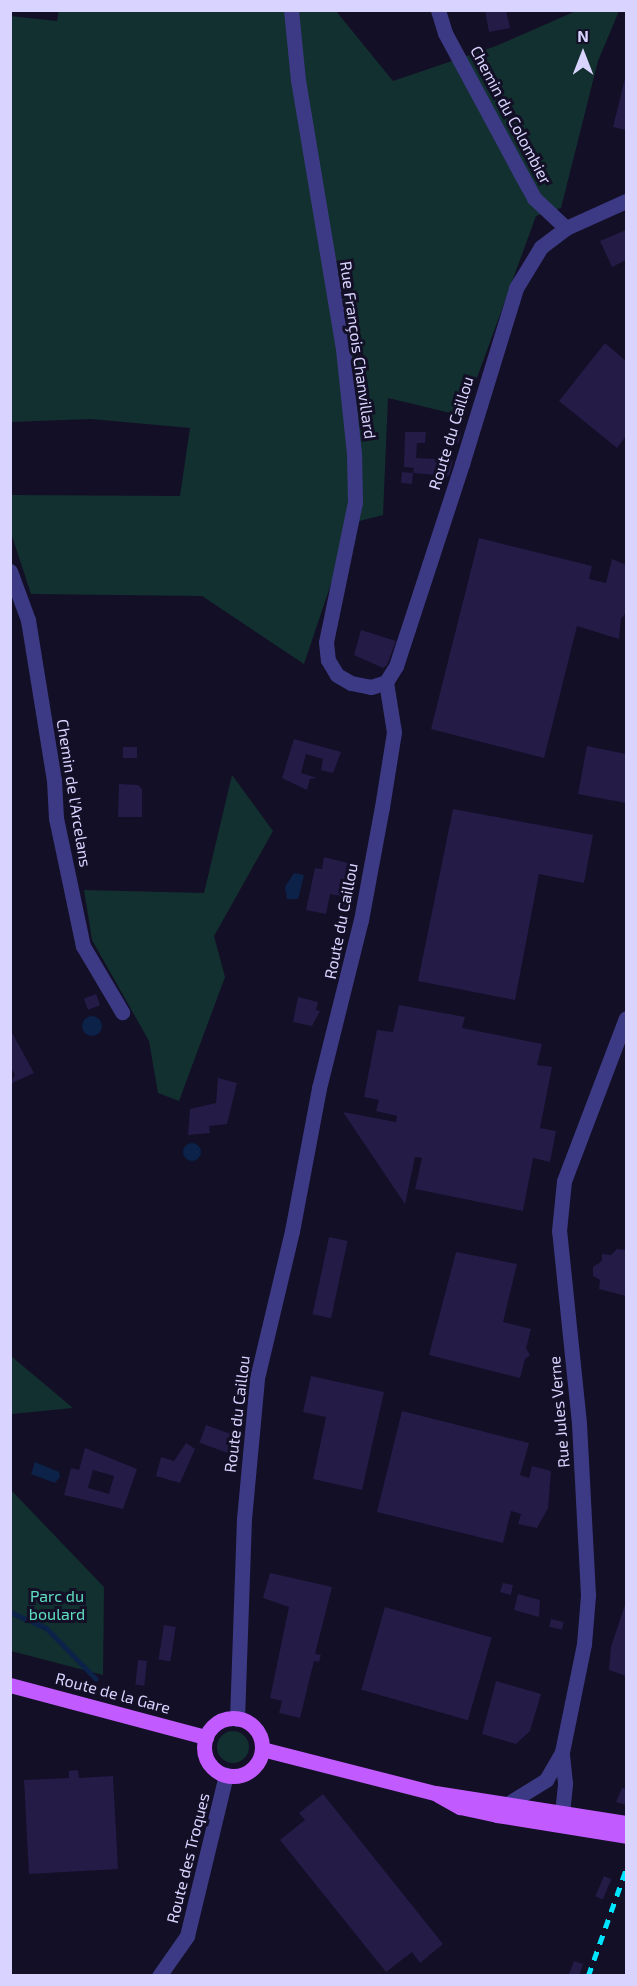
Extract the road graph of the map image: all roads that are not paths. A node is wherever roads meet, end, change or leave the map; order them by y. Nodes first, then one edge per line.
1 (291, 10) edge
2 (438, 10) edge
3 (627, 201) edge
4 (566, 228) junction
5 (10, 571) edge
6 (386, 682) junction
7 (122, 1012) dead end
8 (627, 1018) edge
9 (10, 1685) edge
10 (237, 1719) junction
11 (206, 1737) junction
12 (262, 1749) junction
13 (562, 1752) junction
14 (226, 1775) junction
15 (435, 1793) junction
16 (509, 1803) junction
17 (562, 1813) junction
18 (627, 1823) edge
19 (627, 1836) edge
20 (159, 1976) edge

1 - 6 street, Rue François Chanvillard
2 - 4 street, Chemin du Colombier
3 - 4 street, Route du Caillou
4 - 6 street, Route du Caillou
5 - 7 street, Chemin de l'Arcelans
6 - 10 street, Route du Caillou
8 - 13 street, Rue Jules Verne
9 - 11 main road, Route de la Gare
10 - 11 main road
10 - 12 main road
11 - 14 main road
12 - 14 main road
12 - 15 main road
13 - 16 street
13 - 17 street, Rue Jules Verne
14 - 20 street, Route des Troques
15 - 16 main road
15 - 19 main road
16 - 17 main road
17 - 18 main road

